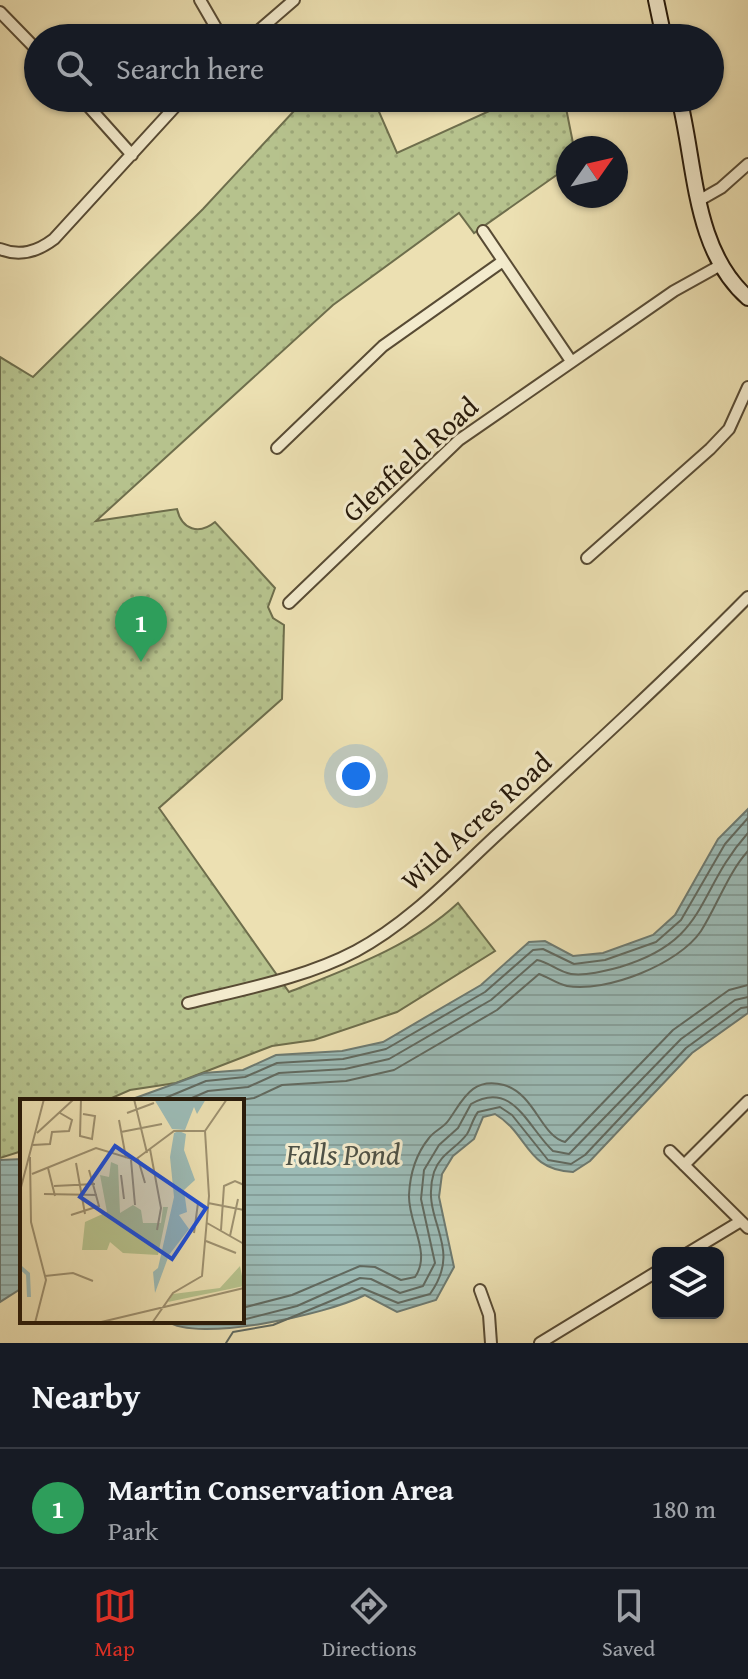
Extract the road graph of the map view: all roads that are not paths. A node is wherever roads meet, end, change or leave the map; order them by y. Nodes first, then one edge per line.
1 (200, 0) edge
2 (294, 0) edge
3 (656, 0) edge
4 (0, 12) edge
5 (214, 24) edge
6 (266, 24) edge
7 (661, 24) edge
8 (24, 37) edge
9 (94, 112) edge
10 (170, 112) edge
11 (682, 112) edge
12 (132, 155) junction
13 (748, 164) edge
14 (700, 200) junction
15 (483, 231) dead end
16 (0, 249) edge
17 (503, 261) junction
18 (719, 266) junction
19 (748, 298) edge
20 (571, 361) junction
21 (748, 387) edge
22 (277, 448) dead end
23 (587, 558) dead end
24 (748, 597) edge
25 (289, 603) dead end
26 (188, 1003) dead end
27 (748, 1101) edge
28 (670, 1151) dead end
29 (684, 1165) junction
30 (744, 1224) edge
31 (700, 1247) edge
32 (652, 1275) edge
33 (480, 1290) dead end
34 (491, 1343) edge
35 (540, 1343) edge

1 - 5 street
2 - 6 street
3 - 7 street
4 - 8 street
9 - 12 street
10 - 12 street
11 - 14 street
12 - 16 street
13 - 14 street
14 - 18 street
15 - 17 street
17 - 20 street
17 - 22 street
18 - 19 street
18 - 20 street, Glenfield Road
20 - 25 street, Glenfield Road
21 - 23 street
24 - 26 street, Wild Acres Road
27 - 29 street
28 - 29 street
29 - 30 street
30 - 31 street
32 - 35 street
33 - 34 street

